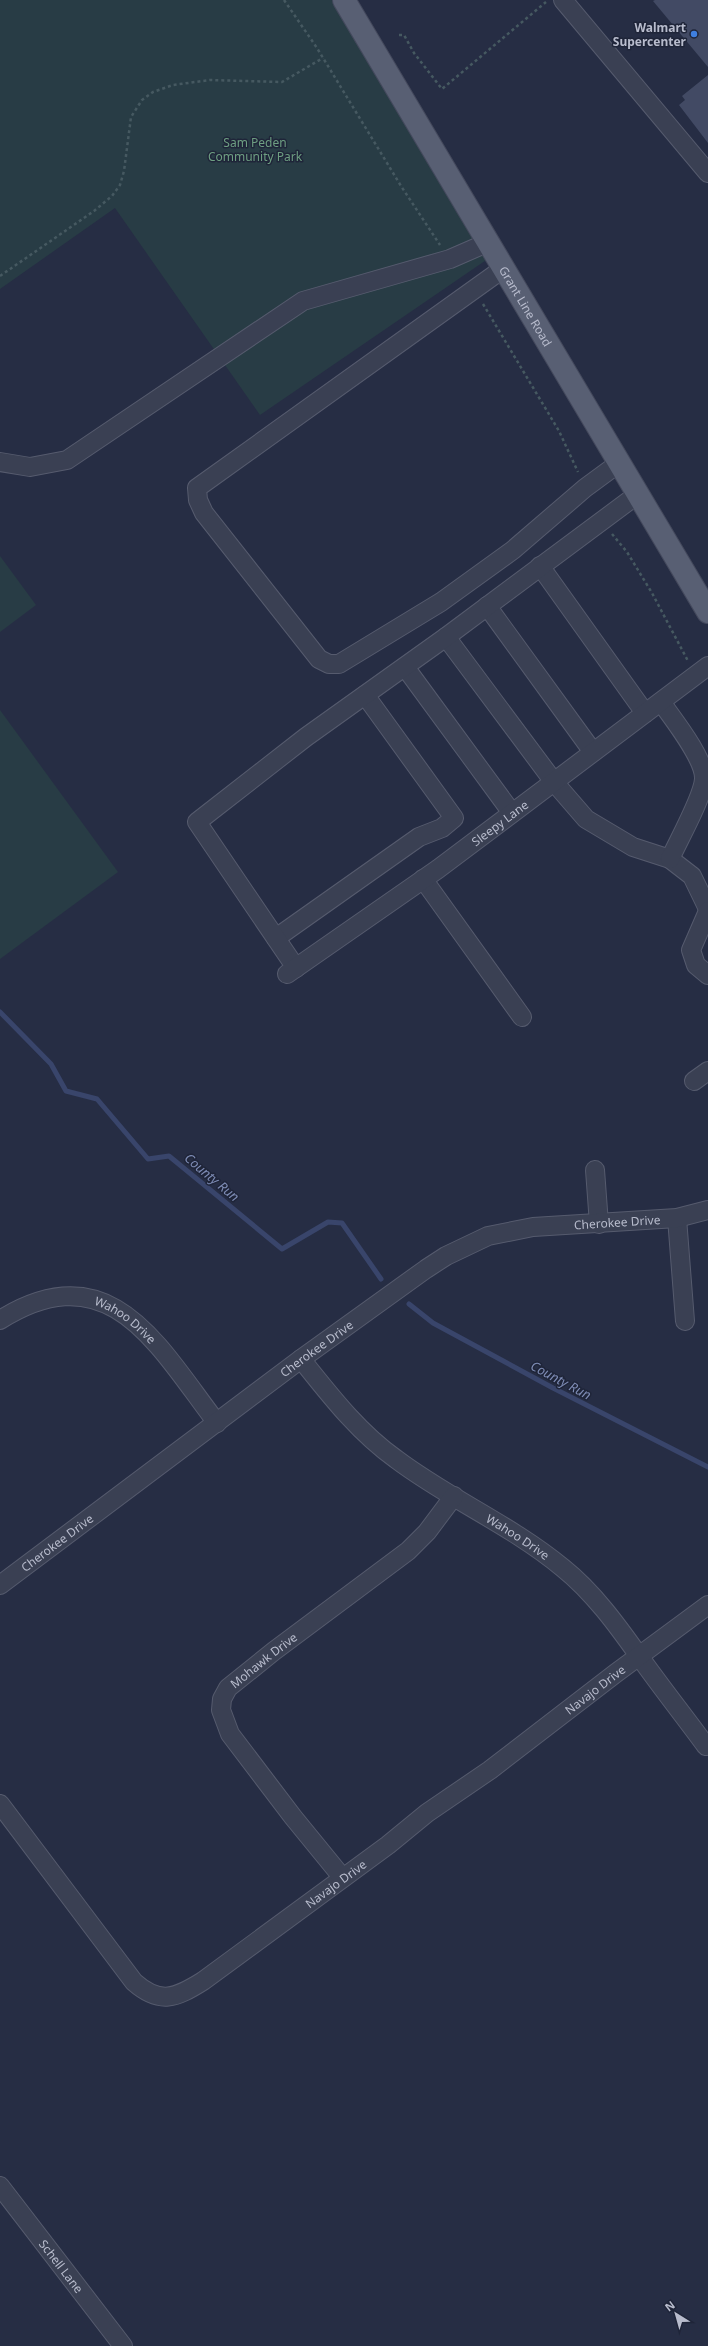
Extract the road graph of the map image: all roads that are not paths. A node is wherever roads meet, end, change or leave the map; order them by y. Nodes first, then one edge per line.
1 (344, 0) edge
2 (563, 0) edge
3 (708, 173) edge
4 (489, 242) junction
5 (504, 268) junction
6 (0, 462) edge
7 (619, 463) junction
8 (638, 494) junction
9 (540, 566) junction
10 (487, 606) junction
11 (708, 612) edge
12 (446, 637) junction
13 (405, 667) junction
14 (702, 671) edge
15 (365, 695) junction
16 (661, 702) junction
17 (645, 713) junction
18 (593, 752) junction
19 (554, 782) junction
20 (512, 813) junction
21 (670, 859) junction
22 (423, 879) junction
23 (708, 910) edge
24 (276, 938) junction
25 (708, 975) edge
26 (522, 1017) dead end
27 (595, 1170) dead end
28 (708, 1210) edge
29 (677, 1218) junction
30 (599, 1224) junction
31 (0, 1320) edge
32 (685, 1321) dead end
33 (301, 1359) junction
34 (217, 1423) junction
35 (454, 1496) junction
36 (0, 1585) edge
37 (708, 1605) edge
38 (639, 1656) junction
39 (706, 1746) dead end
40 (0, 1804) edge
41 (342, 1877) junction
42 (2, 2194) edge
43 (123, 2346) edge

1 - 4 main road, Grant Line Road
2 - 3 street
4 - 5 main road, Grant Line Road
4 - 6 street
5 - 7 main road, Grant Line Road
5 - 7 street
7 - 8 main road, Grant Line Road
8 - 9 street
8 - 11 main road, Grant Line Road
9 - 10 street
9 - 17 street
10 - 12 street
10 - 18 street
12 - 13 street
12 - 19 street
13 - 15 street
13 - 20 street
14 - 16 street, Sleepy Lane
15 - 24 street
15 - 24 street
16 - 17 street, Sleepy Lane
16 - 21 street
17 - 18 street, Sleepy Lane
18 - 19 street, Sleepy Lane
19 - 20 street, Sleepy Lane
19 - 21 street
20 - 22 street, Sleepy Lane
21 - 23 street
22 - 24 street, Sleepy Lane
22 - 26 street
23 - 25 street
27 - 30 street
28 - 29 street, Cherokee Drive
29 - 30 street, Cherokee Drive
29 - 32 street, Cherokee Drive
30 - 33 street, Cherokee Drive
31 - 34 street, Wahoo Drive
33 - 34 street, Cherokee Drive
33 - 35 street, Wahoo Drive
34 - 36 street, Cherokee Drive
35 - 38 street, Wahoo Drive
35 - 41 street, Mohawk Drive
37 - 38 street, Navajo Drive
38 - 39 street, Wahoo Drive
38 - 41 street, Navajo Drive
40 - 41 street, Navajo Drive
42 - 43 street, Schell Lane

